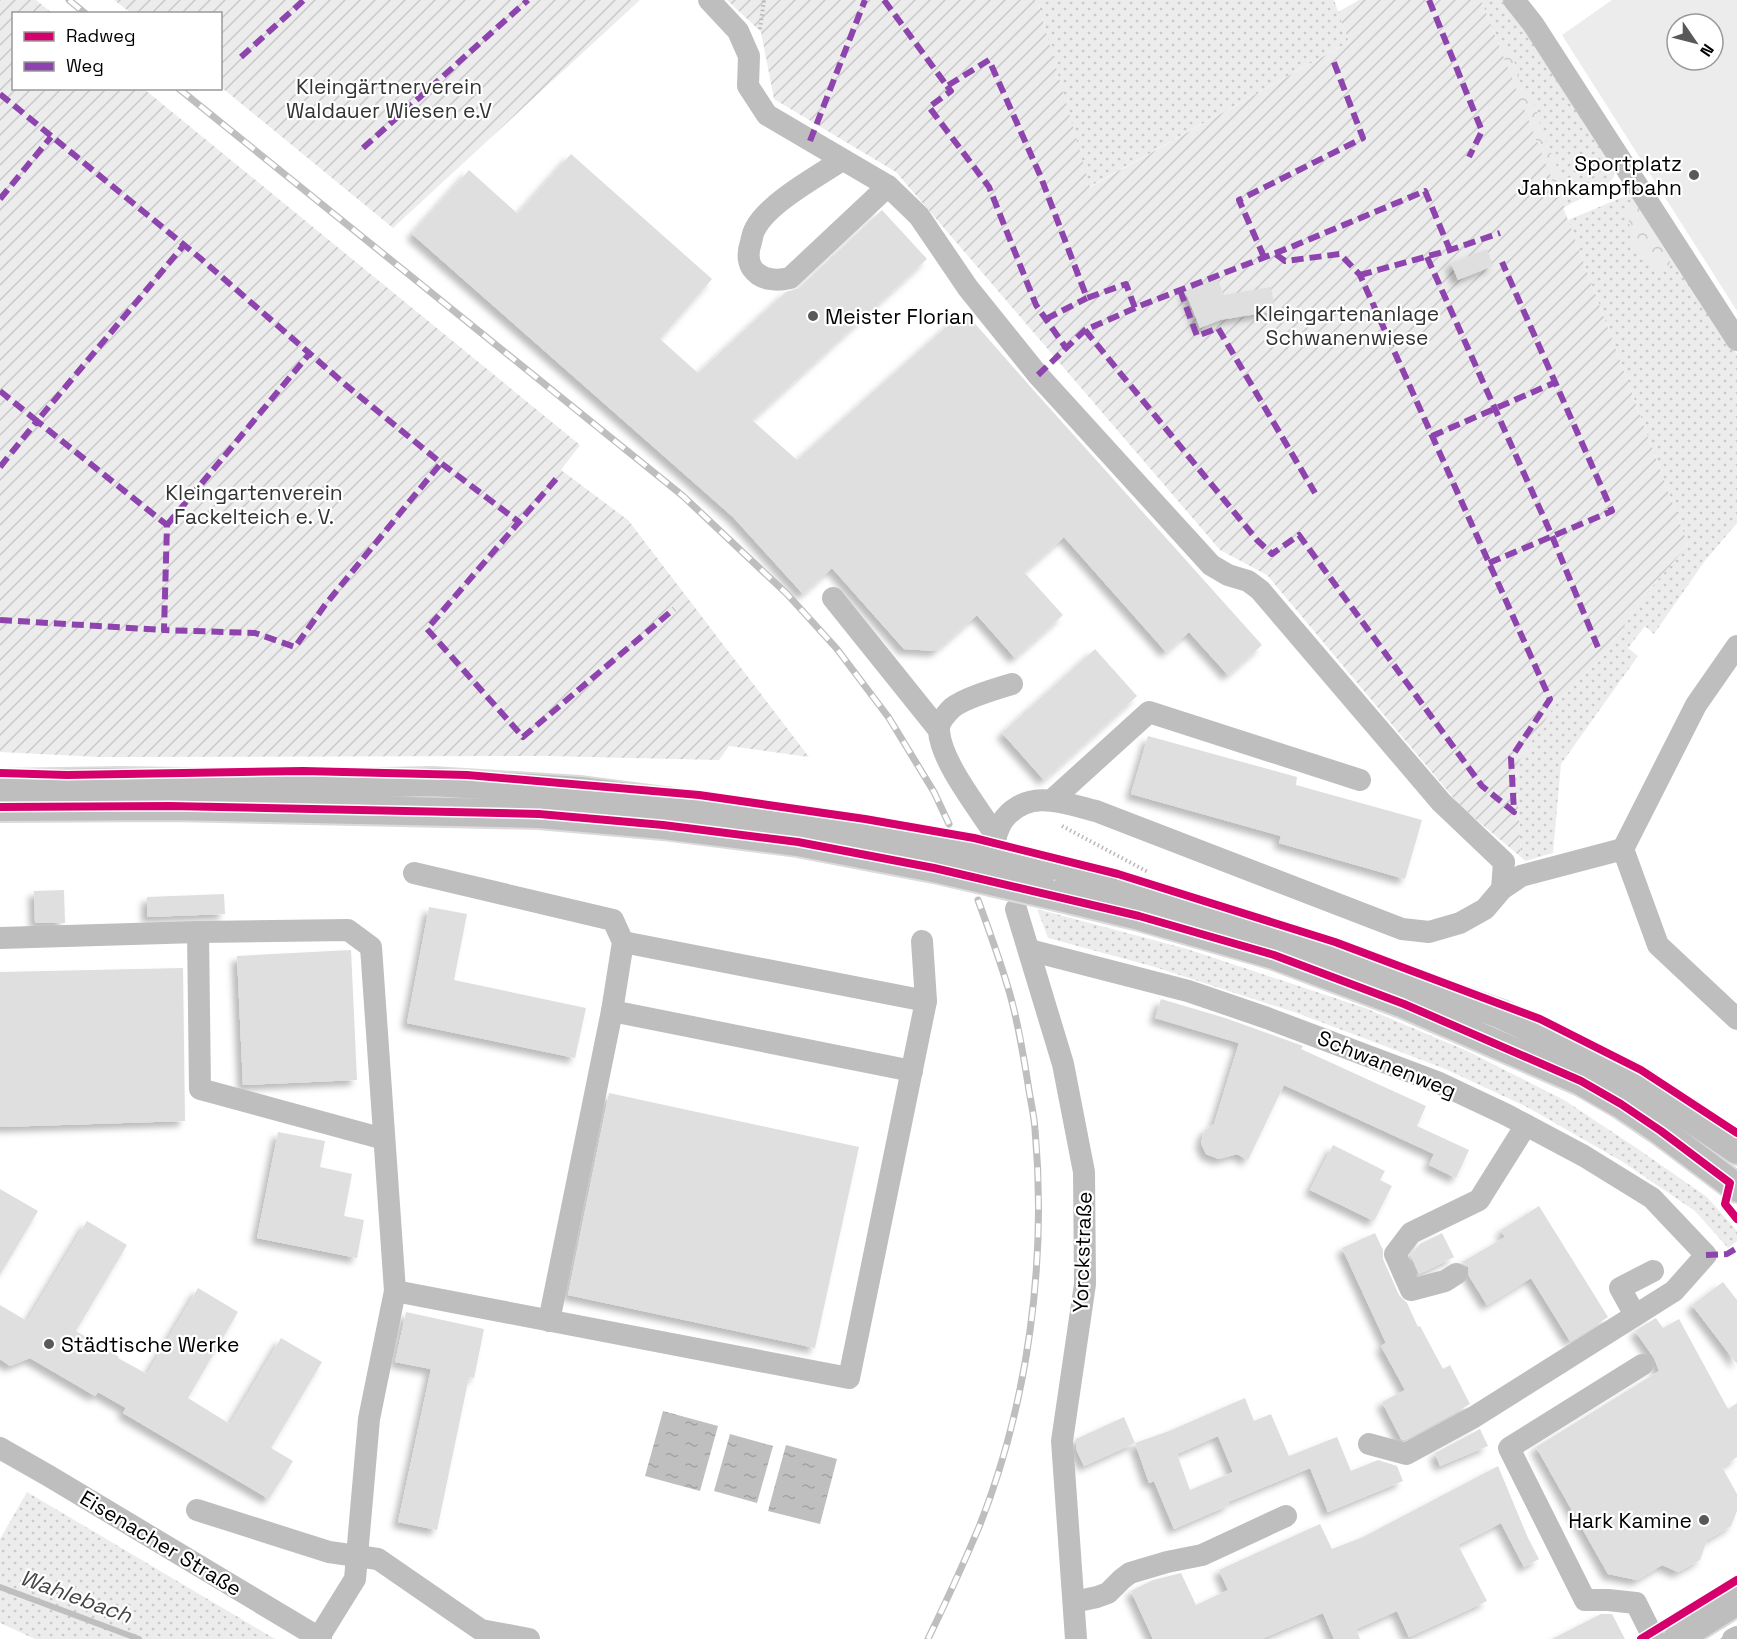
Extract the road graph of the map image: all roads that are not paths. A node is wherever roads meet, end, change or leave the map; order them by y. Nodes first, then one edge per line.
1 (709, 0) edge
2 (1514, 0) edge
3 (842, 159) junction
4 (888, 186) junction
5 (1737, 340) edge
6 (833, 598) dead end
7 (1737, 646) edge
8 (1012, 684) dead end
9 (939, 730) junction
10 (1360, 780) dead end
11 (0, 784) edge
12 (1052, 800) junction
13 (0, 807) edge
14 (1623, 849) junction
15 (930, 857) junction
16 (414, 873) dead end
17 (1047, 884) junction
18 (1502, 889) junction
19 (1017, 909) dead end
20 (198, 932) junction
21 (0, 938) edge
22 (922, 941) dead end
23 (623, 942) junction
24 (1029, 950) junction
25 (926, 1001) junction
26 (612, 1011) junction
27 (1737, 1019) edge
28 (912, 1071) junction
29 (1526, 1125) junction
30 (384, 1139) junction
31 (1737, 1150) edge
32 (1737, 1188) edge
33 (1653, 1271) dead end
34 (1456, 1274) dead end
35 (395, 1291) junction
36 (1635, 1315) junction
37 (549, 1321) junction
38 (1642, 1365) dead end
39 (1369, 1444) dead end
40 (0, 1448) edge
41 (197, 1509) dead end
42 (1286, 1516) dead end
43 (357, 1556) junction
44 (1737, 1601) edge
45 (1074, 1602) junction
46 (320, 1638) edge
47 (529, 1639) edge
48 (1076, 1639) edge
49 (1654, 1639) edge
50 (1677, 1639) edge

1 - 3 street
2 - 5 street
3 - 4 street
3 - 4 street
4 - 18 street
6 - 9 street
7 - 14 street
8 - 9 street
9 - 12 street
10 - 12 street
11 - 15 main road
12 - 18 street
13 - 15 main road
14 - 18 street
14 - 27 street
15 - 17 main road, bridge
16 - 23 street
17 - 31 main road
17 - 32 main road
19 - 24 street, Yorckstraße
20 - 21 street
20 - 30 street
20 - 30 street
22 - 25 street
23 - 25 street
23 - 26 street
24 - 29 street, Schwanenweg
24 - 45 street, Yorckstraße
25 - 28 street
26 - 28 street
26 - 37 street
28 - 37 street
29 - 34 street
29 - 36 street, Schwanenweg
30 - 35 street
33 - 36 street
35 - 37 street
35 - 43 street
36 - 39 street
38 - 49 street
40 - 46 street, Eisenacher Straße
41 - 43 street
42 - 45 street
43 - 46 street
43 - 47 street
44 - 50 main road
45 - 48 street, Yorckstraße

